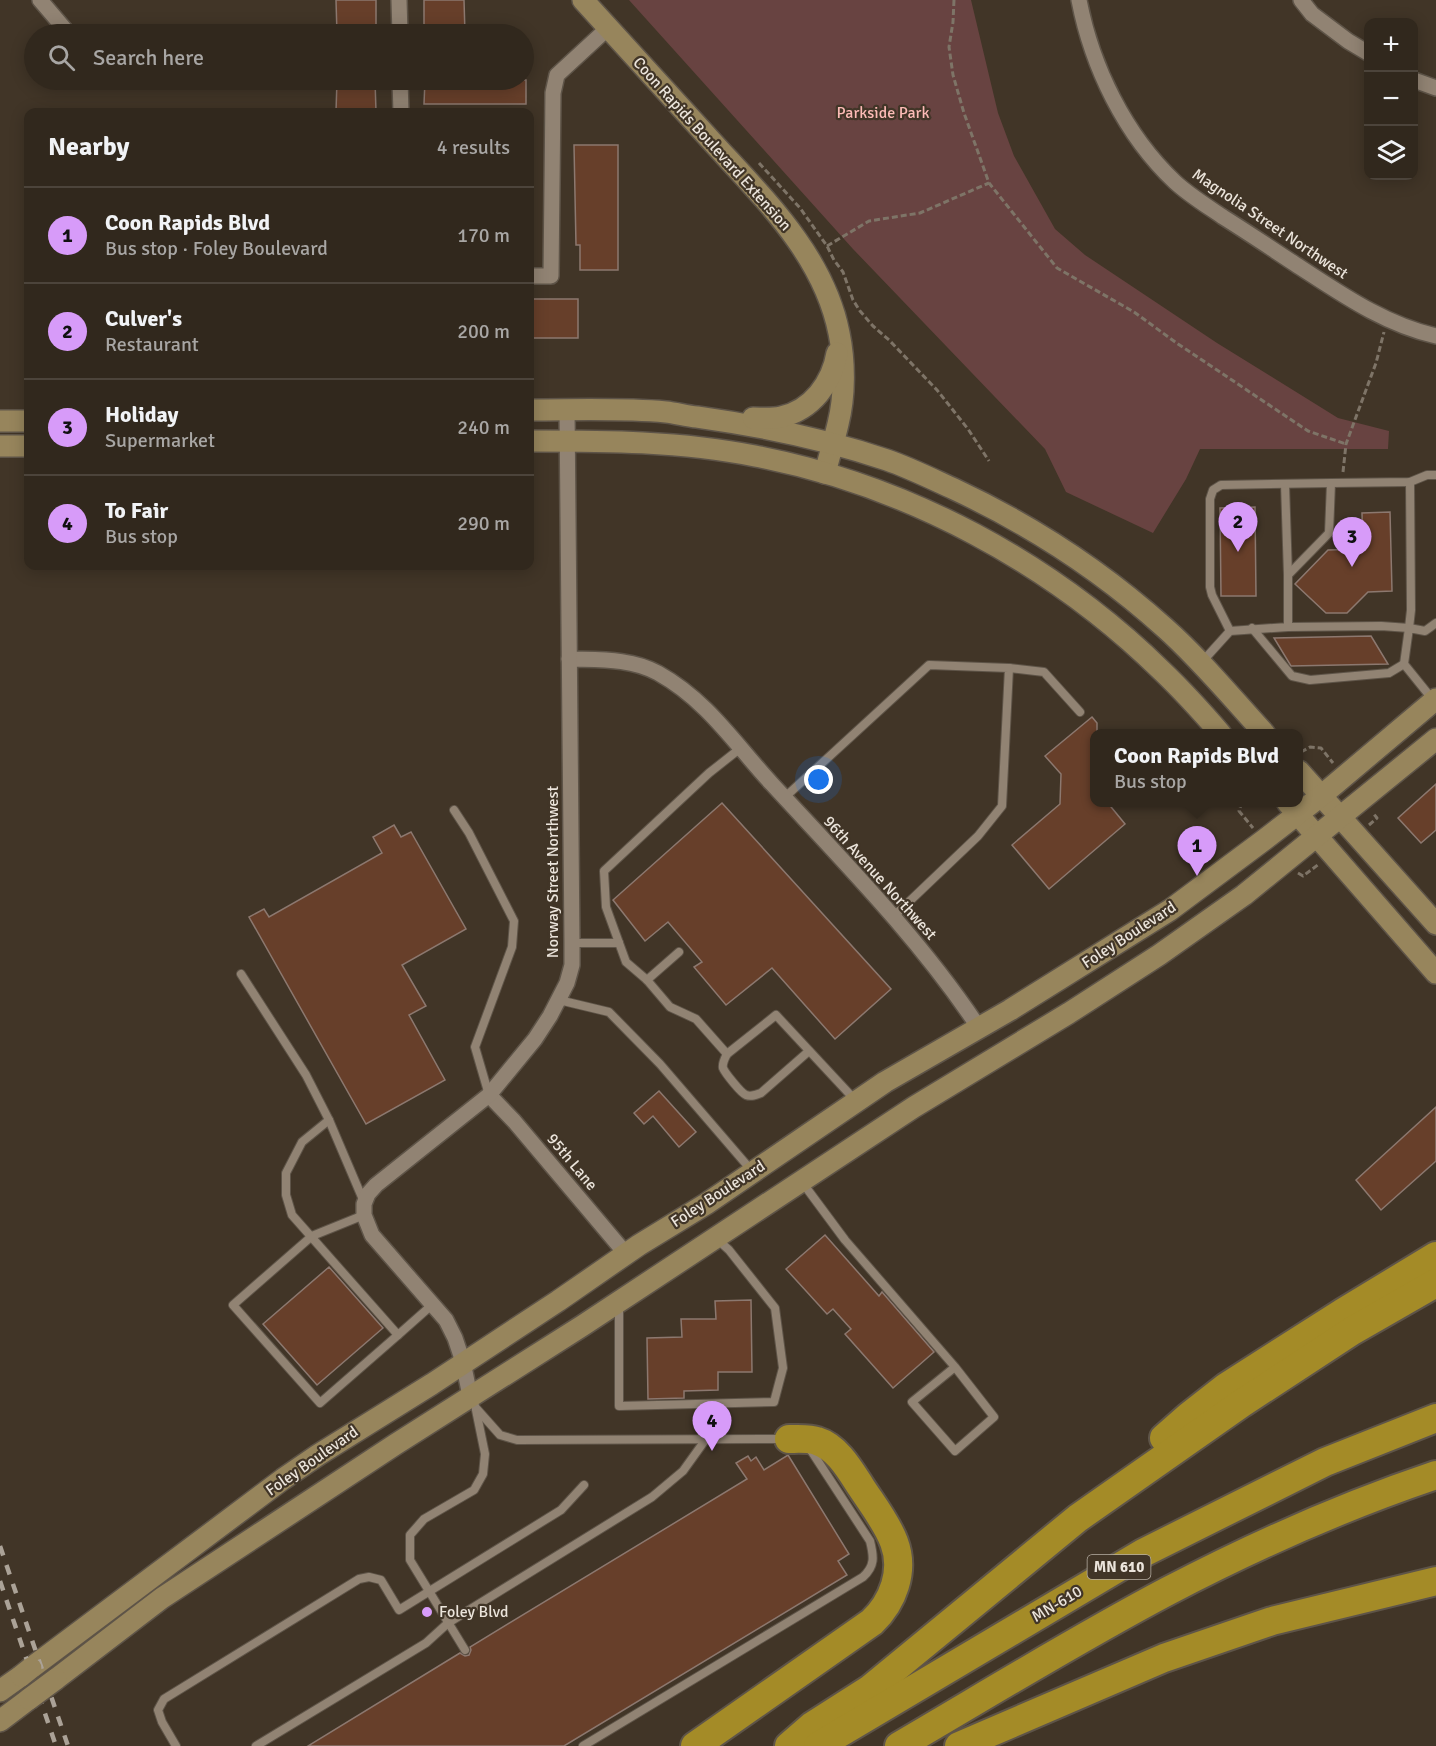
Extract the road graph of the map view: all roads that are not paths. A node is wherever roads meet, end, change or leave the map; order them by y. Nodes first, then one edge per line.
1 (40, 0) edge
2 (399, 0) edge
3 (583, 0) edge
4 (1079, 0) edge
5 (1302, 0) edge
6 (60, 24) edge
7 (400, 24) edge
8 (608, 28) junction
9 (1364, 51) edge
10 (1418, 82) edge
11 (1436, 88) edge
12 (400, 90) edge
13 (401, 108) edge
14 (534, 276) edge
15 (839, 334) junction
16 (1436, 336) edge
17 (534, 410) edge
18 (567, 410) junction
19 (693, 417) junction
20 (0, 421) edge
21 (24, 421) edge
22 (534, 441) edge
23 (567, 441) junction
24 (833, 443) junction
25 (0, 446) edge
26 (24, 446) edge
27 (825, 473) junction
28 (1436, 475) edge
29 (1410, 482) junction
30 (1331, 483) junction
31 (1285, 484) junction
32 (1288, 575) junction
33 (1436, 623) edge
34 (1288, 627) junction
35 (1252, 628) junction
36 (1409, 628) junction
37 (1230, 631) junction
38 (569, 659) junction
39 (1201, 663) junction
40 (1404, 663) junction
41 (1009, 668) junction
42 (1435, 700) edge
43 (1080, 712) dead end
44 (1216, 729) edge
45 (1260, 729) edge
46 (1436, 739) edge
47 (742, 747) junction
48 (1303, 776) edge
49 (1321, 796) junction
50 (784, 798) junction
51 (1303, 803) edge
52 (1292, 808) edge
53 (454, 810) dead end
54 (1341, 818) junction
55 (1316, 836) junction
56 (893, 917) junction
57 (1436, 924) edge
58 (572, 943) junction
59 (619, 943) junction
60 (679, 952) dead end
61 (241, 974) dead end
62 (1436, 974) edge
63 (647, 980) junction
64 (559, 1000) junction
65 (979, 1028) junction
66 (809, 1051) junction
67 (727, 1054) junction
68 (489, 1095) junction
69 (857, 1102) junction
70 (329, 1120) junction
71 (753, 1172) junction
72 (801, 1181) junction
73 (364, 1209) junction
74 (312, 1236) junction
75 (716, 1238) junction
76 (626, 1254) junction
77 (1436, 1256) edge
78 (1436, 1283) edge
79 (618, 1302) junction
80 (433, 1304) junction
81 (398, 1335) junction
82 (463, 1362) junction
83 (955, 1367) junction
84 (473, 1402) junction
85 (1436, 1418) edge
86 (706, 1439) junction
87 (789, 1439) junction
88 (1436, 1475) edge
89 (584, 1485) dead end
90 (1078, 1518) junction
91 (1436, 1581) edge
92 (429, 1592) junction
93 (448, 1623) junction
94 (465, 1650) dead end
95 (0, 1691) edge
96 (0, 1720) edge
97 (176, 1746) edge
98 (256, 1746) edge
99 (583, 1746) edge
100 (694, 1746) edge
101 (789, 1746) edge
102 (818, 1746) edge
103 (899, 1746) edge
104 (959, 1746) edge

1 - 6 street
2 - 7 street
3 - 8 main road, Coon Rapids Boulevard Extension
4 - 16 street, Magnolia Street Northwest
5 - 9 street
8 - 14 street
8 - 15 main road, Coon Rapids Boulevard Extension
10 - 11 street
12 - 13 street
15 - 19 main road
15 - 24 main road, Coon Rapids Boulevard Extension
17 - 18 main road
18 - 19 main road
18 - 23 street, Norway Street Northwest
19 - 24 main road
20 - 21 main road
22 - 23 main road
23 - 27 main road
23 - 38 street, Norway Street Northwest
24 - 27 main road, Coon Rapids Boulevard Extension
24 - 39 main road
25 - 26 main road
27 - 44 main road
28 - 29 lane
29 - 30 lane
29 - 36 lane
30 - 31 lane
30 - 32 lane
31 - 32 lane
31 - 37 lane
32 - 34 lane
33 - 36 lane
34 - 35 lane
34 - 36 lane
35 - 37 lane
35 - 40 lane
36 - 40 lane
37 - 39 lane
38 - 47 street, 96th Avenue Northwest
38 - 58 street, Norway Street Northwest
39 - 45 main road
40 - 42 lane
41 - 43 lane
41 - 50 lane
41 - 56 lane
42 - 49 main road, Foley Boulevard
46 - 54 main road, Foley Boulevard
47 - 50 street, 96th Avenue Northwest
47 - 59 lane
48 - 49 main road
49 - 51 main road, Foley Boulevard
49 - 54 main road
50 - 56 street, 96th Avenue Northwest
52 - 55 main road
52 - 65 main road, Foley Boulevard
53 - 68 lane
54 - 55 main road, Foley Boulevard
54 - 57 main road
55 - 62 main road
55 - 72 main road, Foley Boulevard
56 - 65 street, 96th Avenue Northwest
58 - 59 lane
58 - 64 street, Norway Street Northwest
59 - 63 lane
60 - 63 lane
61 - 70 lane
63 - 67 lane
64 - 68 street, Norway Street Northwest
64 - 71 lane
65 - 69 main road, Foley Boulevard
66 - 67 lane
66 - 67 lane
66 - 69 lane
68 - 73 street, Norway Street Northwest
68 - 76 street, 95th Lane
69 - 71 main road, Foley Boulevard
70 - 73 lane
70 - 74 lane
71 - 76 main road, Foley Boulevard
72 - 75 main road, Foley Boulevard
72 - 83 lane
73 - 74 lane
73 - 80 street
74 - 81 lane
74 - 81 lane
75 - 79 main road, Foley Boulevard
75 - 79 lane
76 - 82 main road, Foley Boulevard
77 - 90 highway
78 - 90 highway
79 - 84 main road, Foley Boulevard
80 - 81 lane
80 - 82 street
82 - 84 street
82 - 95 main road, Foley Boulevard, bridge
83 - 83 lane
84 - 86 lane
84 - 92 lane
84 - 96 main road, Foley Boulevard, bridge
85 - 102 highway, MN-610 / MN 610
86 - 87 lane
86 - 93 lane
87 - 99 lane
87 - 100 highway
88 - 103 highway, MN 610
89 - 92 lane
90 - 101 highway
91 - 104 highway
92 - 93 lane
92 - 97 lane
93 - 94 lane
93 - 98 lane

